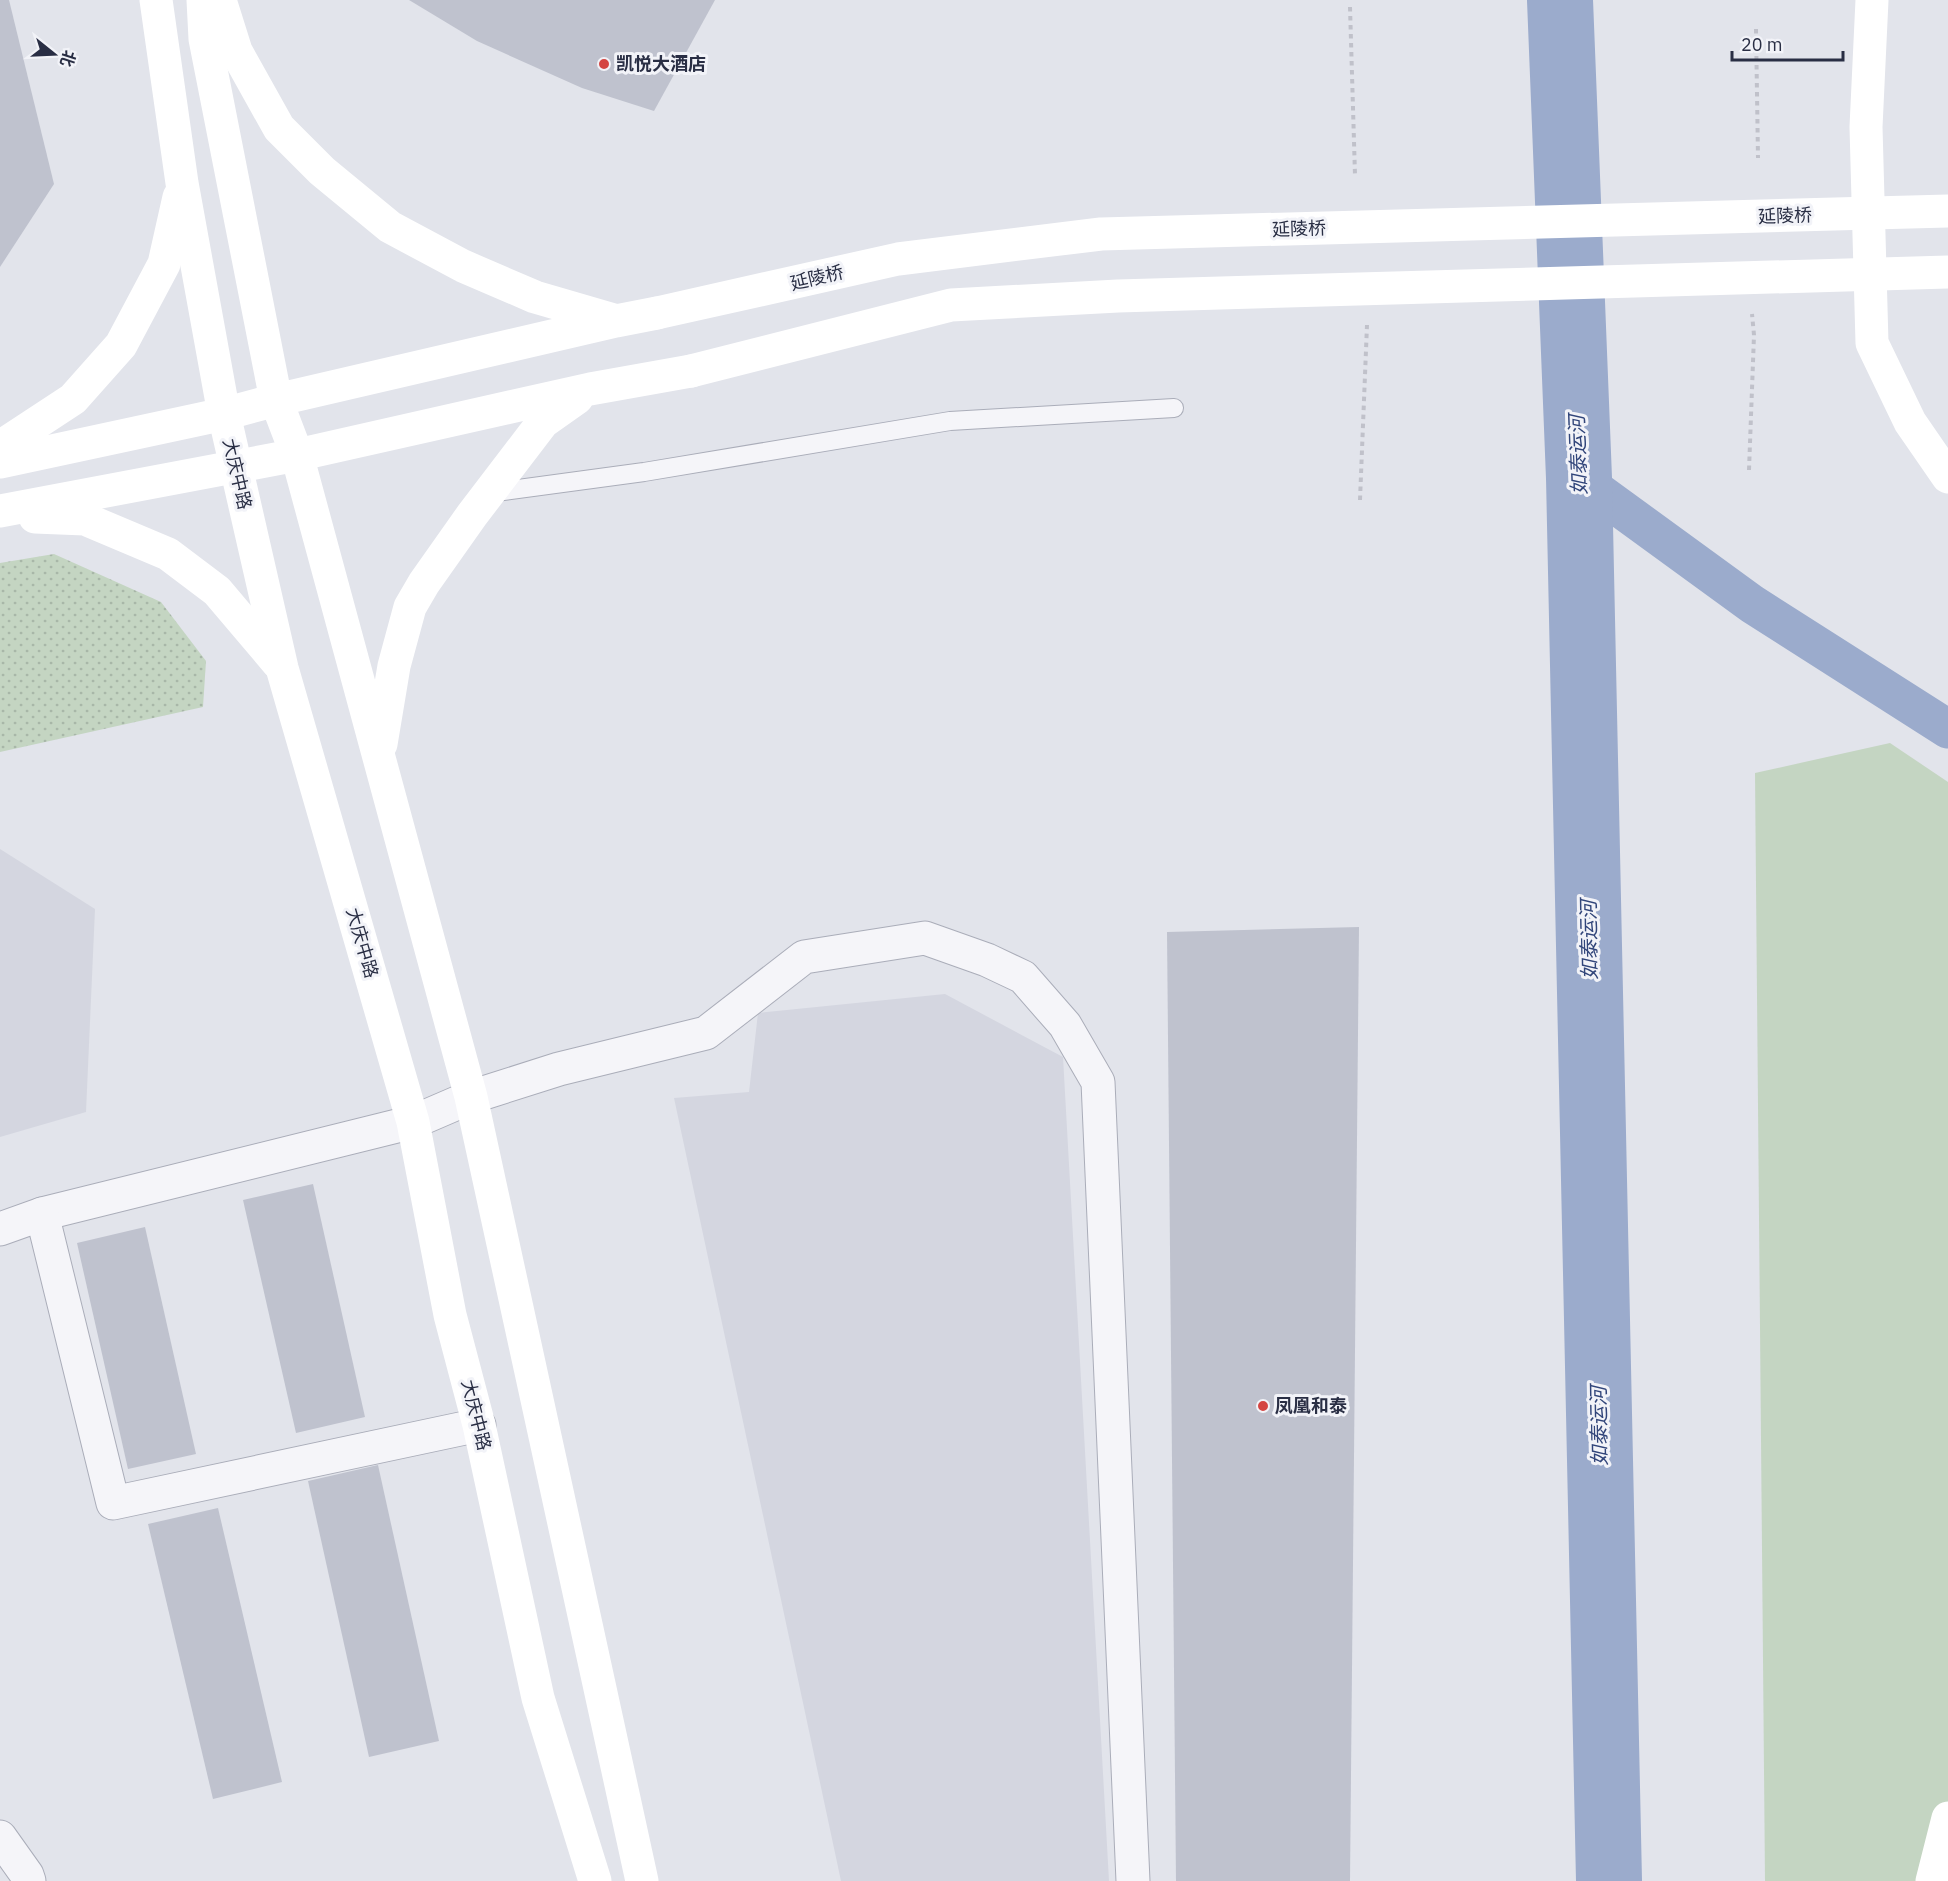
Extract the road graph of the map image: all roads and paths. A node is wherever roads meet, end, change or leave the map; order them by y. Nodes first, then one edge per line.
1 (156, 0) edge
2 (203, 0) edge
3 (220, 0) edge
4 (1872, 0) edge
5 (1350, 7) dead end
6 (1756, 29) dead end
7 (1758, 158) dead end
8 (1355, 175) dead end
9 (182, 183) junction
10 (1948, 211) edge
11 (1948, 272) edge
12 (1751, 307) dead end
13 (616, 321) junction
14 (1367, 321) dead end
15 (590, 389) junction
16 (276, 400) junction
17 (1174, 408) dead end
18 (224, 414) junction
19 (0, 447) edge
20 (297, 455) junction
21 (0, 462) edge
22 (235, 466) junction
23 (1749, 470) dead end
24 (1948, 477) edge
25 (489, 493) junction
26 (1360, 500) dead end
27 (0, 511) edge
28 (0, 515) edge
29 (282, 668) junction
30 (379, 754) junction
31 (471, 1097) junction
32 (413, 1122) junction
33 (42, 1214) junction
34 (0, 1228) edge
35 (479, 1425) junction
36 (1948, 1818) edge
37 (0, 1837) edge
38 (29, 1881) edge
39 (595, 1881) edge
40 (642, 1881) edge
41 (1133, 1881) edge
42 (1932, 1881) edge

1 - 9 main road, 大庆中路
2 - 16 main road
3 - 13 main road
4 - 24 main road
5 - 8 path
6 - 7 path
9 - 18 main road, 大庆中路
9 - 19 main road
10 - 13 main road, 延陵桥, bridge
11 - 15 main road, bridge
12 - 23 path
13 - 16 main road, 延陵桥
14 - 26 path
15 - 20 main road
15 - 25 main road
16 - 18 main road, 延陵桥
16 - 20 main road
17 - 25 lane
18 - 21 main road, 延陵桥
18 - 22 main road, 大庆中路
20 - 22 main road
20 - 30 main road
22 - 27 main road
22 - 29 main road, 大庆中路
25 - 30 main road
28 - 29 main road
29 - 32 main road, 大庆中路
30 - 31 main road
31 - 32 street
31 - 40 main road
31 - 41 street
32 - 33 street
32 - 35 main road, 大庆中路
33 - 34 street
33 - 35 street
35 - 39 main road, 大庆中路
36 - 42 main road
37 - 38 street

